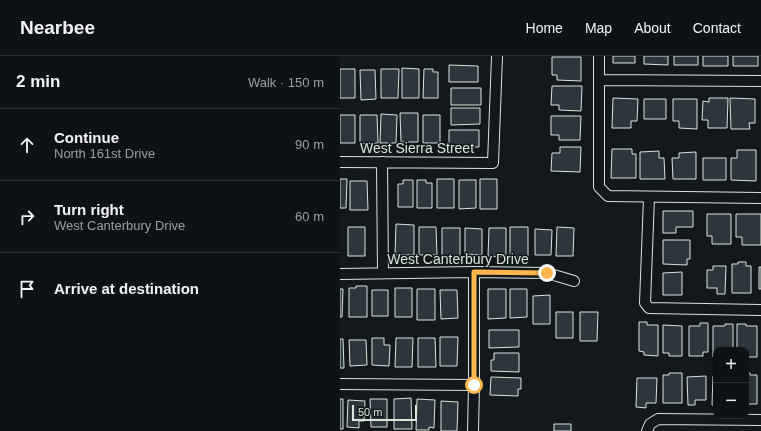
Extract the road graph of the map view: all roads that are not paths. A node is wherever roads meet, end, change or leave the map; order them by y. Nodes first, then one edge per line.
1 (497, 56) edge
2 (599, 56) edge
3 (599, 80) junction
4 (761, 81) edge
5 (340, 162) edge
6 (382, 162) junction
7 (649, 197) junction
8 (761, 198) edge
9 (474, 272) junction
10 (383, 273) junction
11 (340, 274) edge
12 (574, 281) dead end
13 (761, 310) edge
14 (340, 384) edge
15 (474, 385) junction
16 (761, 420) edge
17 (649, 428) edge
18 (474, 431) edge

1 - 6 street, West Sierra Street
2 - 3 street
3 - 4 street
3 - 7 street
5 - 6 street, West Sierra Street
6 - 10 street
7 - 8 street
7 - 13 street
9 - 10 street, West Canterbury Drive
9 - 12 street, West Canterbury Drive
9 - 15 street
10 - 11 street, West Canterbury Drive
14 - 15 street
15 - 18 street
16 - 17 street

